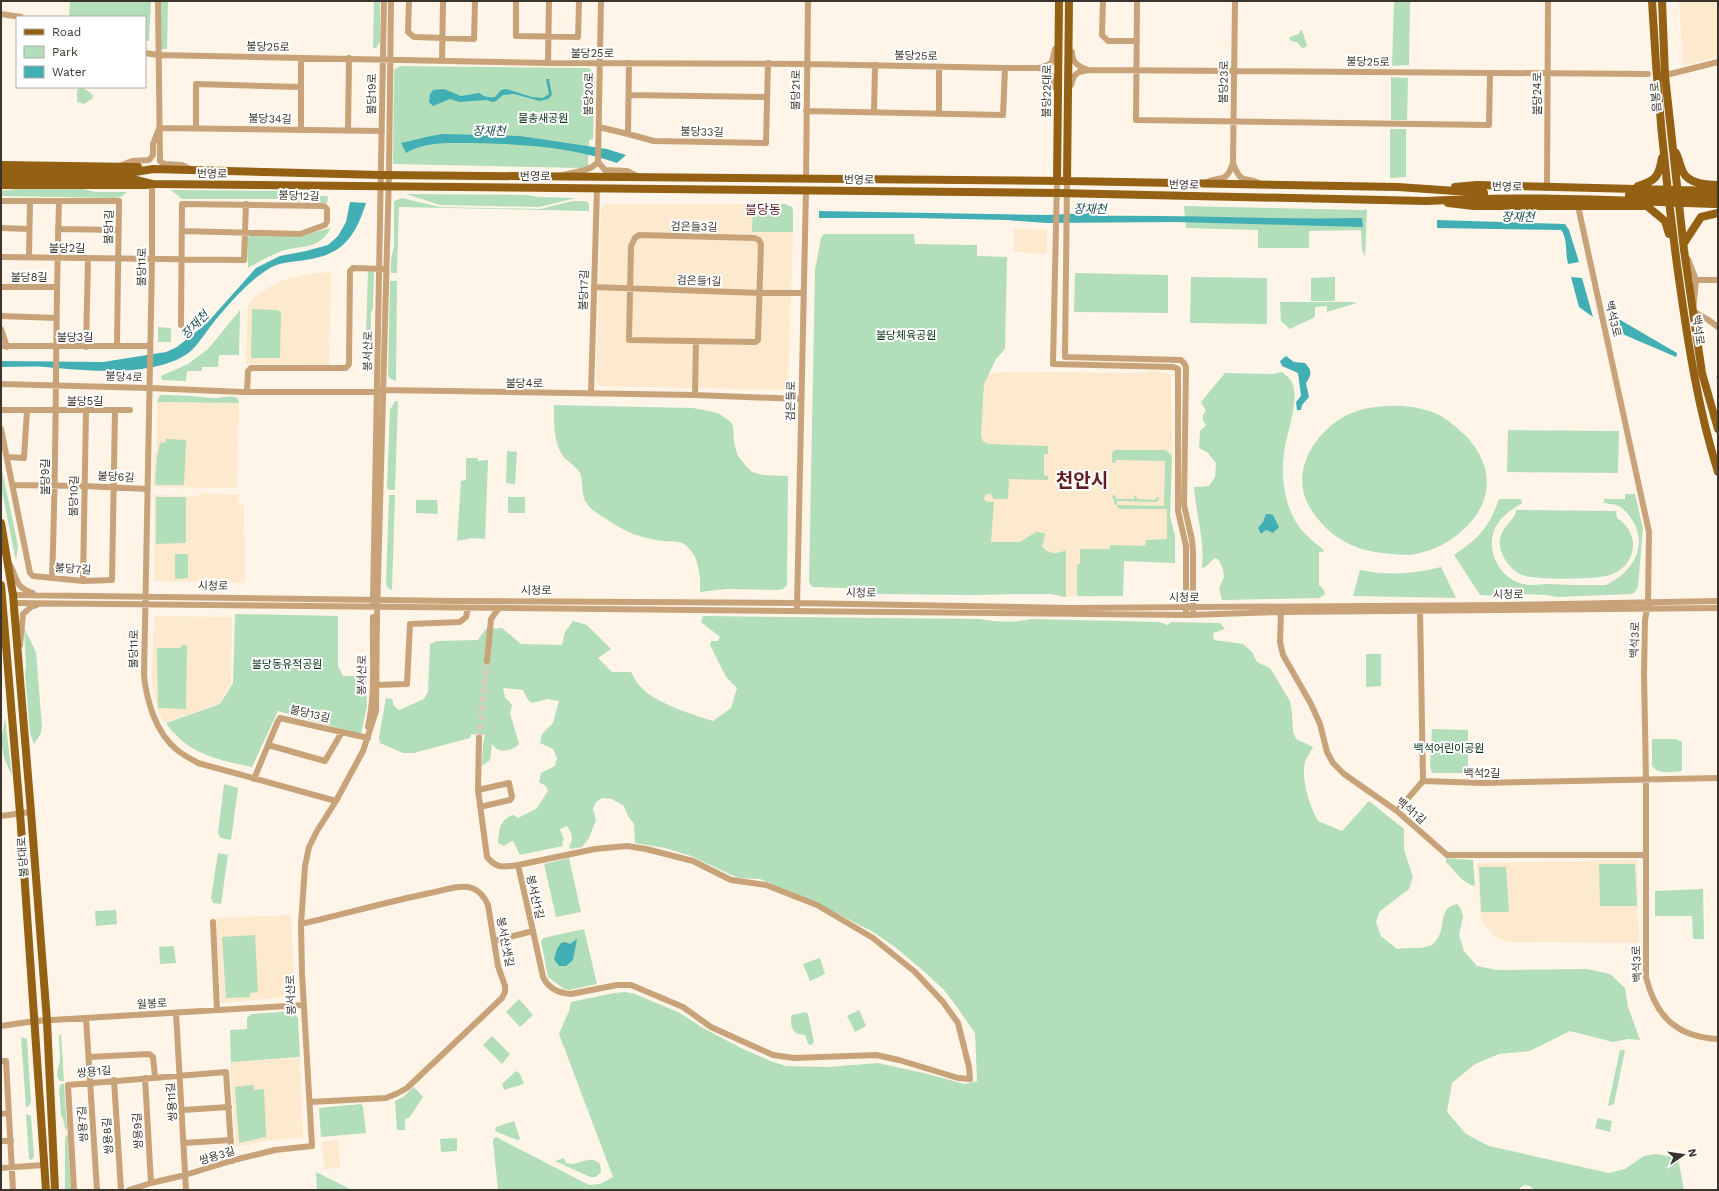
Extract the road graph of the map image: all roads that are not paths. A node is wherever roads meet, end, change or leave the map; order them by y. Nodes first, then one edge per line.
1 (158, 1) edge
2 (384, 1) edge
3 (391, 1) edge
4 (408, 1) edge
5 (443, 1) edge
6 (475, 1) edge
7 (516, 1) edge
8 (549, 1) edge
9 (579, 1) edge
10 (601, 1) edge
11 (808, 1) edge
12 (1059, 1) edge
13 (1069, 1) edge
14 (1103, 1) edge
15 (1137, 1) edge
16 (1235, 1) edge
17 (1548, 1) edge
18 (1652, 1) edge
19 (1662, 1) edge
20 (1, 14) edge
21 (16, 16) edge
22 (549, 36) junction
23 (442, 38) junction
24 (1068, 38) junction
25 (1059, 40) junction
26 (1137, 41) junction
27 (146, 53) edge
28 (158, 55) junction
29 (301, 58) junction
30 (348, 58) junction
31 (383, 59) junction
32 (390, 59) junction
33 (442, 61) junction
34 (600, 62) junction
35 (1718, 62) edge
36 (548, 63) junction
37 (629, 63) junction
38 (768, 63) junction
39 (807, 64) junction
40 (875, 66) junction
41 (939, 66) junction
42 (1005, 68) junction
43 (1039, 68) junction
44 (1088, 70) junction
45 (1136, 70) junction
46 (1234, 70) junction
47 (1490, 74) junction
48 (1546, 74) junction
49 (1656, 75) junction
50 (301, 87) junction
51 (1058, 94) junction
52 (1068, 94) junction
53 (629, 95) junction
54 (767, 97) junction
55 (806, 111) junction
56 (874, 112) junction
57 (939, 114) junction
58 (1233, 122) junction
59 (599, 127) junction
60 (159, 128) junction
61 (196, 128) junction
62 (301, 130) junction
63 (348, 131) junction
64 (382, 131) junction
65 (628, 134) junction
66 (1668, 144) junction
67 (598, 162) junction
68 (1233, 163) junction
69 (1, 165) edge
70 (120, 166) junction
71 (153, 169) junction
72 (193, 170) junction
73 (1, 172) edge
74 (385, 175) junction
75 (563, 175) junction
76 (637, 176) junction
77 (1, 178) edge
78 (806, 179) junction
79 (1057, 181) junction
80 (1067, 181) junction
81 (152, 184) junction
82 (1201, 184) junction
83 (1718, 185) edge
84 (1, 186) edge
85 (1264, 186) junction
86 (384, 187) junction
87 (597, 188) junction
88 (1547, 188) junction
89 (1428, 189) junction
90 (1620, 189) junction
91 (1645, 189) junction
92 (1667, 189) junction
93 (806, 190) junction
94 (1678, 190) junction
95 (1718, 191) edge
96 (1057, 193) junction
97 (1067, 194) junction
98 (1718, 197) edge
99 (1627, 198) junction
100 (1, 201) edge
101 (30, 201) junction
102 (1428, 201) junction
103 (59, 202) junction
104 (246, 204) junction
105 (1718, 204) edge
106 (1578, 206) junction
107 (1647, 206) junction
108 (1670, 207) junction
109 (1680, 207) junction
110 (1718, 209) edge
111 (1718, 213) edge
112 (1, 228) edge
113 (29, 229) junction
114 (58, 229) junction
115 (118, 230) junction
116 (182, 231) junction
117 (246, 231) junction
118 (1684, 246) junction
119 (1675, 251) junction
120 (1, 257) edge
121 (29, 257) junction
122 (57, 258) junction
123 (88, 258) junction
124 (118, 259) junction
125 (152, 259) junction
126 (182, 260) junction
127 (379, 269) junction
128 (386, 270) junction
129 (1696, 280) junction
130 (1718, 280) edge
131 (57, 287) junction
132 (594, 287) junction
133 (1, 288) edge
134 (630, 288) junction
135 (760, 293) junction
136 (803, 293) junction
137 (1054, 294) junction
138 (1693, 311) junction
139 (1054, 313) junction
140 (1065, 313) junction
141 (1, 316) edge
142 (57, 318) junction
143 (181, 325) dead end
144 (1718, 327) edge
145 (1, 329) edge
146 (1065, 329) junction
147 (696, 342) junction
148 (4, 346) edge
149 (117, 346) junction
150 (86, 347) junction
151 (150, 349) junction
152 (56, 350) junction
153 (1, 384) edge
154 (56, 385) junction
155 (149, 388) junction
156 (380, 391) junction
157 (247, 392) junction
158 (591, 394) junction
159 (695, 395) junction
160 (800, 399) junction
161 (1, 410) edge
162 (26, 410) junction
163 (115, 410) junction
164 (130, 410) dead end
165 (55, 411) junction
166 (86, 411) junction
167 (1717, 418) edge
168 (1, 429) edge
169 (1718, 429) edge
170 (8, 457) junction
171 (1718, 472) edge
172 (13, 485) junction
173 (55, 486) junction
174 (84, 486) junction
175 (114, 487) junction
176 (147, 489) junction
177 (1, 523) edge
178 (8, 561) junction
179 (52, 577) junction
180 (83, 581) junction
181 (1, 584) edge
182 (42, 595) junction
183 (145, 596) junction
184 (2, 599) edge
185 (13, 599) junction
186 (376, 599) junction
187 (1718, 601) edge
188 (42, 603) junction
189 (797, 603) junction
190 (145, 604) junction
191 (1647, 606) junction
192 (375, 607) junction
193 (468, 608) junction
194 (477, 608) junction
195 (499, 608) junction
196 (1420, 608) junction
197 (1718, 608) edge
198 (797, 611) junction
199 (1186, 611) junction
200 (1193, 611) junction
201 (1281, 612) junction
202 (491, 619) junction
203 (1, 632) edge
204 (6, 648) junction
205 (17, 657) junction
206 (487, 661) tunnel mouth
207 (377, 685) junction
208 (342, 732) junction
209 (366, 738) junction
210 (479, 738) tunnel mouth
211 (268, 745) junction
212 (1718, 778) edge
213 (254, 779) junction
214 (1646, 780) junction
215 (1423, 781) junction
216 (478, 790) junction
217 (334, 801) junction
218 (480, 807) junction
219 (1397, 811) junction
220 (31, 812) junction
221 (20, 813) junction
222 (1, 816) edge
223 (1646, 855) junction
224 (518, 866) junction
225 (213, 922) dead end
226 (301, 924) junction
227 (533, 930) junction
228 (494, 941) junction
229 (303, 1005) junction
230 (217, 1010) junction
231 (176, 1012) junction
232 (86, 1018) junction
233 (35, 1021) junction
234 (47, 1021) junction
235 (1, 1026) edge
236 (1718, 1039) edge
237 (89, 1057) junction
238 (1, 1061) edge
239 (180, 1076) junction
240 (155, 1077) junction
241 (145, 1078) junction
242 (114, 1080) junction
243 (90, 1082) junction
244 (4, 1088) edge
245 (310, 1102) junction
246 (229, 1107) junction
247 (182, 1110) junction
248 (9, 1113) junction
249 (1, 1114) edge
250 (231, 1140) junction
251 (11, 1141) junction
252 (1, 1142) edge
253 (184, 1143) junction
254 (311, 1146) junction
255 (232, 1161) junction
256 (44, 1165) junction
257 (12, 1167) junction
258 (1, 1168) edge
259 (186, 1175) junction
260 (151, 1183) junction
261 (13, 1190) edge
262 (46, 1190) edge
263 (56, 1190) edge
264 (74, 1190) edge
265 (97, 1190) edge
266 (121, 1190) edge
267 (129, 1190) edge
268 (186, 1190) edge

1 - 28 street
2 - 31 street, 불당19로
3 - 32 street, 불당19로
4 - 23 street
5 - 23 street
6 - 23 street
7 - 22 street
8 - 22 street
9 - 22 street
10 - 34 street, 불당20로
11 - 39 street, 불당21로
12 - 25 main road, 불당22대로
13 - 24 main road, 불당22대로
14 - 26 street
15 - 26 street
16 - 46 street, 불당23로
17 - 48 street, 불당24로
18 - 49 main road, 음봉로
19 - 49 main road, 음봉로
20 - 21 street
22 - 36 street
23 - 33 street
24 - 44 street
24 - 52 main road, 불당22대로
25 - 43 street
25 - 51 main road, 불당22대로
26 - 45 street
27 - 28 street, 불당25로
28 - 29 street, 불당25로
28 - 60 street
29 - 30 street, 불당25로
29 - 50 street
30 - 31 street, 불당25로
30 - 63 street
31 - 32 street, 불당25로
31 - 64 street, 불당19로
32 - 33 street, 불당25로
32 - 74 street, 불당19로
33 - 36 street, 불당25로
34 - 36 street, 불당25로
34 - 37 street, 불당25로
34 - 59 street, 불당20로
35 - 49 street, 불당25로
37 - 38 street, 불당25로
37 - 53 street
38 - 39 street, 불당25로
38 - 54 street, 불당33길
39 - 40 street, 불당25로
39 - 55 street, 불당21로
40 - 41 street, 불당25로
40 - 56 street
41 - 42 street, 불당25로
41 - 57 street
42 - 43 street, 불당25로
42 - 57 street
43 - 51 street
44 - 45 street, 불당25로
44 - 52 street
45 - 46 street, 불당25로
45 - 58 street
46 - 47 street, 불당25로
46 - 58 street, 불당23로
47 - 48 street, 불당25로
47 - 58 street
48 - 49 street, 불당25로
48 - 88 street, 불당24로
49 - 66 main road, 음봉로
49 - 66 main road, 음봉로
50 - 61 street
50 - 62 street
51 - 79 main road, 불당22대로
52 - 80 main road, 불당22대로
53 - 54 street
53 - 65 street
54 - 65 street, 불당33길
55 - 56 street
55 - 78 street, 불당21로
56 - 57 street
58 - 68 street, 불당23로
59 - 65 street
59 - 67 street, 불당20로
60 - 61 street, 불당34길
60 - 70 street
60 - 72 street
61 - 62 street, 불당34길
62 - 63 street, 불당34길
63 - 64 street, 불당34길
64 - 74 street, 불당19로
66 - 83 main road
66 - 90 main road
66 - 92 main road, 음봉로
66 - 94 main road, 음봉로
67 - 75 street
67 - 76 street
68 - 82 street
68 - 85 street
69 - 70 main road
70 - 71 main road
71 - 72 main road, 번영로
71 - 73 main road, 번영로
72 - 74 main road, 번영로
74 - 75 main road, 번영로
74 - 86 street, 봉서산로
75 - 76 main road, 번영로
76 - 78 main road, 번영로
77 - 81 main road, 번영로
78 - 79 main road, 번영로
78 - 93 main road
79 - 80 main road, 번영로
79 - 96 street
80 - 82 main road, 번영로
80 - 97 street
81 - 84 main road
81 - 86 main road, 번영로
81 - 125 street, 불당11로
82 - 85 main road, 번영로
85 - 89 main road, 번영로
86 - 87 main road, 번영로
86 - 127 street, 봉서산로
86 - 128 street, 봉서산로
87 - 93 main road, 번영로
87 - 132 street, 불당17길
88 - 89 main road
88 - 90 main road
89 - 99 main road, 번영로
90 - 91 main road
91 - 92 main road
91 - 107 main road
92 - 94 main road
92 - 108 main road, 백석로
93 - 96 main road, 번영로
93 - 136 street, 검은들로
94 - 95 main road
94 - 109 main road, 백석로
95 - 110 main road
96 - 97 main road, 번영로
96 - 137 street
97 - 102 main road, 번영로
97 - 140 street
98 - 99 main road, 번영로
99 - 102 main road, 번영로
99 - 105 main road, 번영로
100 - 101 street, 불당1길
101 - 103 street, 불당1길
101 - 113 street
102 - 106 main road
103 - 114 street
103 - 115 street, 불당1길
104 - 116 street
104 - 117 street
104 - 117 street, 불당12길
106 - 107 main road
106 - 191 street, 백석3로
107 - 108 main road
107 - 119 main road
108 - 109 main road
108 - 119 main road, 백석로
109 - 110 main road
109 - 118 main road, 백석로
111 - 118 main road
112 - 113 street
113 - 121 street
114 - 115 street
114 - 122 street
115 - 124 street, 불당1길
116 - 117 street, 불당12길
116 - 126 street
117 - 126 street, 불당2길
118 - 129 street
118 - 138 main road, 백석로
119 - 171 main road, 백석로
120 - 121 street, 불당2길
121 - 122 street, 불당2길
122 - 123 street, 불당2길
122 - 131 street
123 - 124 street, 불당2길
123 - 150 street
124 - 125 street, 불당2길
124 - 149 street, 불당1길
125 - 126 street, 불당2길
125 - 151 street, 불당11로
126 - 143 street
127 - 128 street
127 - 156 street, 봉서산로
127 - 157 street
128 - 156 street, 봉서산로
129 - 130 street
129 - 138 street
131 - 133 street, 불당8길
131 - 142 street
132 - 134 street, 검은들1길
132 - 158 street, 불당17길
134 - 135 street, 검은들1길
134 - 135 street, 검은들3길
134 - 147 street, 검은들3길
135 - 136 street, 검은들1길
135 - 147 street, 검은들3길
136 - 160 street, 검은들로
137 - 139 street
137 - 140 street
138 - 144 street
138 - 167 main road, 백석로
139 - 146 street
139 - 199 street
140 - 146 street
141 - 142 street
142 - 152 street
145 - 148 street
146 - 200 street
147 - 159 street
148 - 152 street, 불당3길
149 - 150 street, 불당3길
149 - 151 street, 불당3길
150 - 152 street, 불당3길
151 - 155 street, 불당11로
152 - 154 street, 불당9길
153 - 154 street, 불당4로
154 - 155 street, 불당4로
154 - 165 street, 불당9길
155 - 157 street, 불당4로
155 - 176 street, 불당11로
156 - 157 street, 불당4로
156 - 158 street, 불당4로
156 - 186 street, 봉서산로
158 - 159 street, 불당4로
159 - 160 street, 불당4로
160 - 189 street, 검은들로
161 - 162 street, 불당5길
162 - 165 street, 불당5길
162 - 170 street
163 - 164 street
163 - 166 street, 불당5길
163 - 175 street, 불당5길
165 - 166 street, 불당5길
165 - 173 street, 불당9길
166 - 174 street, 불당10길
167 - 169 main road, 백석로
168 - 170 street
170 - 172 street
172 - 173 street, 불당6길
172 - 179 street, 불당7길
173 - 174 street, 불당6길
173 - 179 street, 불당9길
174 - 175 street, 불당6길
174 - 180 street, 불당10길
175 - 176 street, 불당6길
175 - 180 street, 불당7길
176 - 183 street, 불당11로
177 - 178 main road, 불당대로
178 - 182 street
178 - 185 main road, 불당대로
179 - 180 street, 불당7길
181 - 184 main road, 불당대로
182 - 183 street, 시청로
182 - 185 street, 시청로
183 - 186 street, 시청로
183 - 190 street, 불당11로
184 - 185 main road, 시청로
184 - 204 main road, 불당대로
185 - 188 street, 시청로
185 - 205 main road, 불당대로
186 - 189 street, 시청로
186 - 192 street, 봉서산로
187 - 191 street, 시청로
188 - 190 street, 시청로
188 - 205 street
189 - 198 street, 검은들로
189 - 199 street, 시청로
190 - 192 street, 시청로
190 - 213 street, 불당11로
191 - 196 street, 시청로
191 - 197 street, 시청로
191 - 214 street, 백석3로
192 - 193 street, 시청로
192 - 207 street, 봉서산로
192 - 209 street, 봉서산로
193 - 194 street, 시청로
193 - 207 street, 봉서산로
194 - 195 street, 시청로
194 - 202 street
195 - 198 street, 시청로
195 - 202 street
196 - 200 street, 시청로
196 - 201 street, 시청로
196 - 215 street
198 - 199 street, 시청로
199 - 200 street, 시청로
200 - 201 street, 시청로
201 - 219 street, 백석1길
202 - 206 street
203 - 204 main road
204 - 221 main road, 불당대로
205 - 220 main road, 불당대로
207 - 209 street, 봉서산로
208 - 209 street, 불당13길
208 - 211 street, 불당13길
208 - 211 street, 불당13길
209 - 217 street, 봉서산로
210 - 216 street, 봉서산1길
211 - 213 street, 불당13길
212 - 214 street, 백석2길
213 - 217 street, 불당11로
214 - 215 street, 백석2길
214 - 223 street, 백석3로
215 - 219 street
216 - 218 street, 봉서산1길
216 - 218 street
217 - 226 street, 봉서산로
217 - 229 street, 봉서산로
218 - 224 street, 봉서산1길
219 - 223 street, 백석1길
220 - 221 street
220 - 234 main road, 불당대로
221 - 222 street
221 - 233 main road, 불당대로
223 - 236 street, 백석3로
224 - 227 street, 봉서산1길
224 - 227 street
225 - 230 street
226 - 228 street, 봉서산샛길
226 - 229 street, 봉서산로
227 - 228 street, 봉서산1길
228 - 245 street, 봉서산샛길
229 - 230 street, 월봉로
229 - 245 street, 봉서산로
229 - 254 street, 봉서산로
230 - 231 street, 월봉로
231 - 232 street, 월봉로
231 - 239 street, 쌍용11길
232 - 234 street, 월봉로
232 - 237 street, 쌍용7길
233 - 234 street, 월봉로
233 - 235 street, 월봉로
233 - 256 main road, 불당대로
234 - 263 main road, 불당대로
237 - 240 street
237 - 243 street, 쌍용7길
238 - 244 street
239 - 240 street, 쌍용1길
239 - 246 street, 쌍용1길
239 - 247 street, 쌍용11길
240 - 241 street, 쌍용1길
241 - 242 street, 쌍용1길
241 - 260 street, 쌍용9길
242 - 243 street, 쌍용1길
242 - 266 street, 쌍용8길
243 - 264 street, 쌍용1길
243 - 265 street, 쌍용7길
244 - 248 street
245 - 254 street, 봉서산로
246 - 247 street
246 - 250 street
247 - 253 street, 쌍용11길
248 - 249 street
248 - 251 street
250 - 253 street
250 - 255 street
251 - 252 street
251 - 257 street
253 - 259 street, 쌍용11길
254 - 255 street, 쌍용3길
255 - 259 street, 쌍용3길
256 - 257 street
256 - 262 main road, 불당대로
257 - 258 street
257 - 261 street
259 - 260 street, 쌍용3길
259 - 268 street, 쌍용11길
260 - 267 street, 쌍용3길

